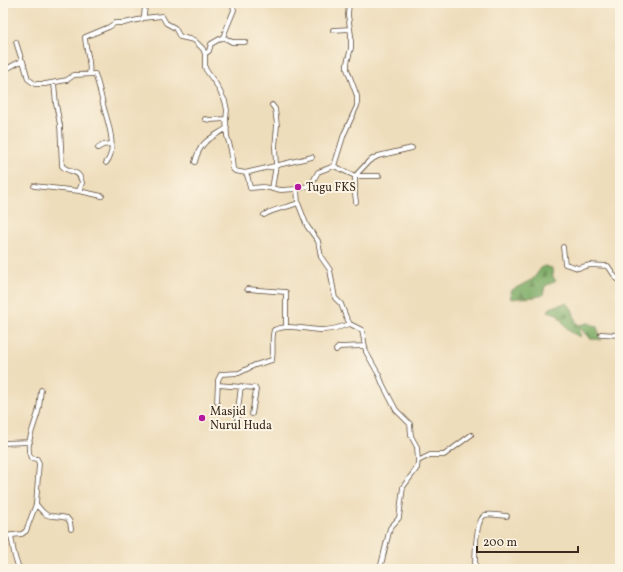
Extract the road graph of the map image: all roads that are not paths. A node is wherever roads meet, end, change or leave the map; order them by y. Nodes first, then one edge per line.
1 (149, 3) edge
2 (232, 3) edge
3 (349, 3) edge
4 (143, 18) junction
5 (350, 29) junction
6 (333, 30) dead end
7 (223, 37) junction
8 (16, 42) dead end
9 (245, 42) dead end
10 (205, 54) junction
11 (22, 61) junction
12 (3, 71) edge
13 (89, 74) junction
14 (54, 83) junction
15 (272, 105) dead end
16 (205, 119) dead end
17 (226, 119) junction
18 (227, 128) junction
19 (111, 144) junction
20 (98, 148) dead end
21 (412, 148) dead end
22 (312, 157) dead end
23 (195, 162) dead end
24 (106, 163) dead end
25 (276, 165) junction
26 (334, 166) junction
27 (245, 173) junction
28 (355, 176) junction
29 (379, 176) dead end
30 (34, 186) dead end
31 (272, 189) junction
32 (79, 190) junction
33 (297, 190) junction
34 (102, 196) dead end
35 (356, 202) dead end
36 (298, 203) junction
37 (264, 215) dead end
38 (563, 247) dead end
39 (620, 281) edge
40 (247, 289) dead end
41 (350, 324) junction
42 (286, 327) junction
43 (601, 334) dead end
44 (620, 336) edge
45 (364, 346) junction
46 (336, 350) dead end
47 (218, 385) junction
48 (242, 386) junction
49 (41, 390) dead end
50 (217, 402) dead end
51 (252, 414) dead end
52 (237, 418) dead end
53 (471, 435) dead end
54 (30, 442) junction
55 (3, 443) edge
56 (418, 461) junction
57 (36, 504) junction
58 (507, 516) dead end
59 (71, 529) dead end
60 (3, 536) edge
61 (11, 536) junction
62 (21, 569) edge
63 (380, 569) edge
64 (475, 569) edge

1 - 4 street
2 - 7 street
3 - 5 street
4 - 10 street
4 - 13 street
5 - 6 street
5 - 26 street
7 - 9 street
7 - 10 street
8 - 11 street
10 - 17 street
11 - 12 street
11 - 14 street
13 - 14 street
13 - 19 street
14 - 32 street
15 - 25 street
16 - 17 street
17 - 18 street
18 - 23 street
18 - 27 street
19 - 20 street
19 - 24 street
21 - 28 street
22 - 25 street
25 - 27 street
25 - 31 street
26 - 28 street
26 - 33 street
27 - 31 street
28 - 29 street
28 - 35 street
30 - 32 street
31 - 33 street
32 - 34 street
33 - 36 street
36 - 37 street
36 - 41 street
38 - 39 street
40 - 42 street
41 - 42 street
41 - 45 street
42 - 47 street
43 - 44 street
45 - 46 street
45 - 56 street
47 - 48 street
47 - 50 street
48 - 51 street
48 - 52 street
49 - 54 street
53 - 56 street
54 - 55 street
54 - 57 street
56 - 63 street
57 - 59 street
57 - 61 street
58 - 64 street
60 - 61 street
61 - 62 street

